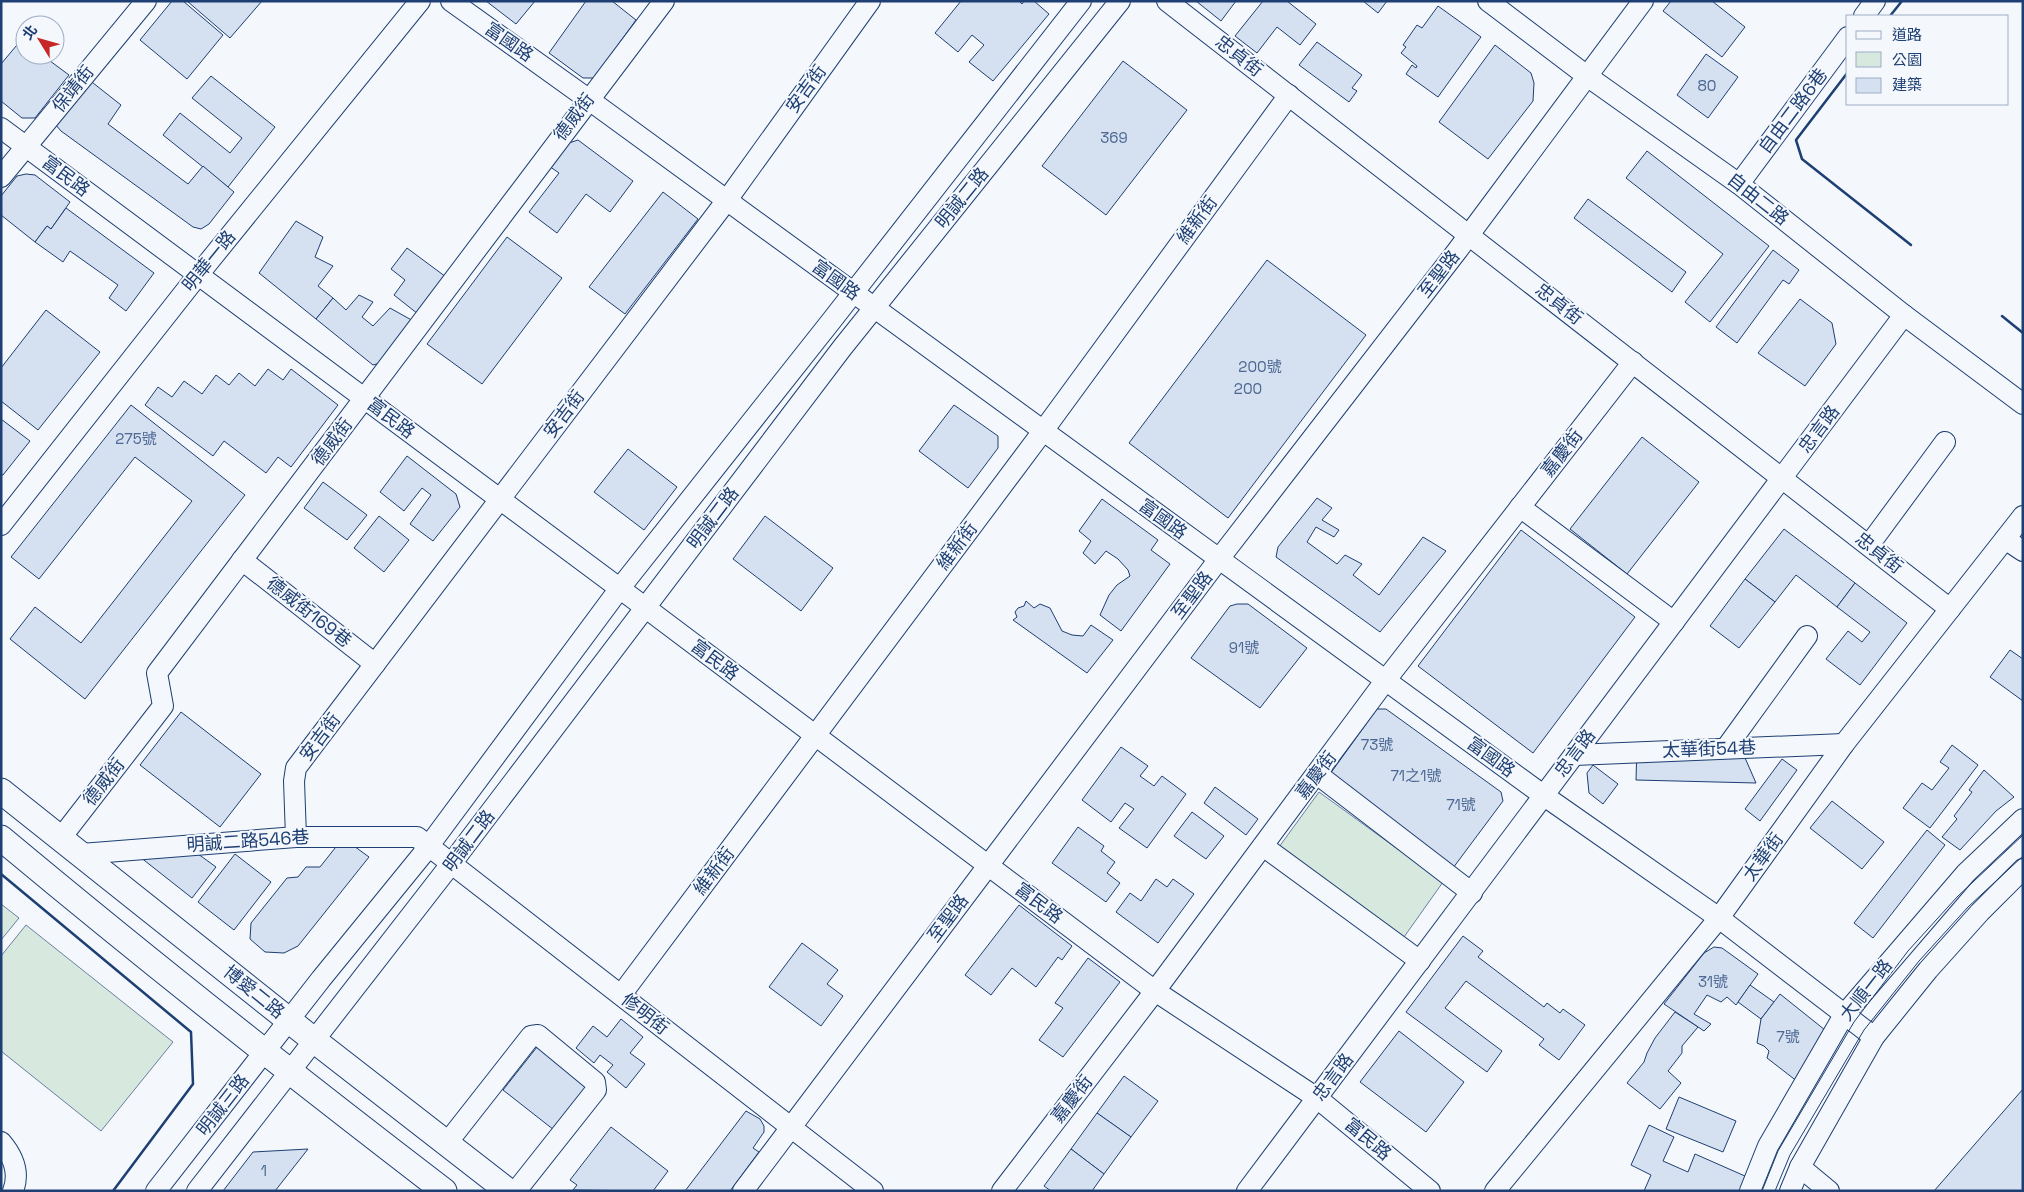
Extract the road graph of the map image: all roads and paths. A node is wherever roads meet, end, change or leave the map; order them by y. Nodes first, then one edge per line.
1 (146, 1) edge
2 (420, 1) edge
3 (452, 1) edge
4 (664, 1) edge
5 (870, 1) edge
6 (1081, 1) edge
7 (1120, 1) edge
8 (1166, 1) edge
9 (1488, 1) edge
10 (1643, 1) edge
11 (1875, 1) edge
12 (1865, 15) edge
13 (1846, 41) edge
14 (1587, 76) junction
15 (1289, 95) junction
16 (588, 99) junction
17 (1, 128) edge
18 (27, 146) junction
19 (1, 177) edge
20 (1739, 184) junction
21 (727, 200) junction
22 (1469, 235) junction
23 (198, 274) junction
24 (854, 292) junction
25 (874, 308) junction
26 (1904, 315) junction
27 (1633, 362) junction
28 (365, 398) junction
29 (2023, 404) edge
30 (1043, 431) junction
31 (1945, 442) dead end
32 (1782, 478) junction
33 (500, 499) junction
34 (1520, 507) junction
35 (2023, 516) edge
36 (3, 519) edge
37 (2005, 539) junction
38 (1869, 545) junction
39 (2023, 551) edge
40 (1219, 559) junction
41 (242, 560) junction
42 (620, 588) junction
43 (646, 608) junction
44 (1950, 608) junction
45 (1674, 622) junction
46 (1807, 636) dead end
47 (375, 664) junction
48 (1385, 681) junction
49 (816, 736) junction
50 (1844, 744) junction
51 (1726, 748) junction
52 (1574, 754) junction
53 (1318, 774) junction
54 (1, 791) edge
55 (1543, 795) junction
56 (2023, 819) edge
57 (296, 836) junction
58 (1, 838) edge
59 (60, 839) junction
60 (422, 842) junction
61 (1263, 846) junction
62 (81, 854) junction
63 (452, 864) junction
64 (988, 865) junction
65 (2023, 869) edge
66 (1472, 893) junction
67 (1719, 918) junction
68 (1420, 961) junction
69 (1155, 991) junction
70 (621, 995) junction
71 (1844, 1015) junction
72 (289, 1020) junction
73 (1874, 1037) junction
74 (315, 1041) junction
75 (264, 1052) junction
76 (290, 1072) junction
77 (1318, 1098) junction
78 (791, 1128) junction
79 (1, 1142) edge
80 (447, 1143) junction
81 (1800, 1166) junction
82 (13, 1191) edge
83 (156, 1191) edge
84 (197, 1191) edge
85 (444, 1191) edge
86 (508, 1191) edge
87 (516, 1191) edge
88 (743, 1191) edge
89 (873, 1191) edge
90 (1002, 1191) edge
91 (1247, 1191) edge
92 (1430, 1191) edge
93 (1495, 1191) edge
94 (1750, 1191) edge
95 (1790, 1191) edge
96 (1829, 1191) edge

1 - 18 street, 保靖街
2 - 23 street, 明華一路
3 - 16 street, 富國路
4 - 16 street, 德威街
5 - 21 street, 安吉街
6 - 24 street, 明誠二路
7 - 25 street, 明誠二路
8 - 15 street, 忠貞街
9 - 14 street, 自由二路
10 - 14 street, 至聖路
11 - 12 street
13 - 20 street, 自由二路6巷
14 - 20 street, 自由二路
14 - 22 street, 至聖路
15 - 22 street, 忠貞街
15 - 30 street, 維新街
16 - 21 street, 富國路
16 - 28 street, 德威街
17 - 18 street, 富民路
18 - 19 street, 保靖街
18 - 23 street, 富民路
20 - 26 street, 自由二路
21 - 24 street, 富國路
21 - 33 street, 安吉街
22 - 27 street, 忠貞街
22 - 40 street, 至聖路
23 - 28 street, 富民路
23 - 36 street, 明華一路
24 - 25 street, 富國路
24 - 42 street, 明誠二路
25 - 30 street, 富國路
25 - 43 street, 明誠二路
26 - 29 street, 自由二路
26 - 32 street, 忠言路
27 - 32 street, 忠貞街
27 - 34 street, 嘉慶街
28 - 33 street, 富民路
28 - 41 street, 德威街
30 - 40 street, 富國路
30 - 49 street, 維新街
31 - 38 street
32 - 38 street, 忠貞街
32 - 45 street, 忠言路
33 - 42 street, 富民路
33 - 47 street, 安吉街
34 - 45 street
34 - 48 street, 嘉慶街
35 - 37 street, 太華街
37 - 39 street
37 - 44 street, 太華街
38 - 44 street, 忠貞街
40 - 48 street, 富國路
40 - 64 street, 至聖路
41 - 47 street, 德威街169巷
41 - 59 street, 德威街
42 - 43 street, 富民路
42 - 60 street, 明誠二路
43 - 49 street, 富民路
43 - 63 street, 明誠二路
44 - 50 street, 太華街
45 - 52 street, 忠言路
46 - 51 street
47 - 57 street, 安吉街
48 - 53 street, 嘉慶街
48 - 55 street, 富國路
49 - 64 street, 富民路
49 - 70 street, 維新街
50 - 51 street, 太華街54巷
50 - 67 street, 太華街
51 - 52 street, 太華街54巷
52 - 55 street, 忠言路
53 - 61 street, 嘉慶街
53 - 66 street
54 - 59 main road, 博愛二路
55 - 66 street, 忠言路
55 - 67 street, 富國路
56 - 71 street, 大順一路
57 - 60 street, 明誠二路546巷
57 - 62 street, 明誠二路546巷
58 - 75 main road
59 - 62 main road, 博愛二路
60 - 63 street, 修明街
60 - 72 street, 明誠二路
61 - 68 street
61 - 69 street, 嘉慶街
62 - 72 main road, 博愛二路
63 - 70 street, 修明街
63 - 74 street, 明誠二路
64 - 69 street, 富民路
64 - 78 street, 至聖路
65 - 73 street, 大順一路
66 - 68 street, 忠言路
67 - 71 street, 富國路
67 - 93 street, 太華街
68 - 77 street, 忠言路
69 - 77 street, 富民路
69 - 90 street, 嘉慶街
70 - 78 street, 修明街
71 - 73 street, 富國路
71 - 94 street, 大順一路
72 - 74 main road, 博愛二路
72 - 75 street, 明誠三路
73 - 81 street, 大順一路
74 - 76 street, 明誠三路
74 - 80 main road, 博愛二路
75 - 76 main road
75 - 83 street, 明誠三路
76 - 84 street, 明誠三路
76 - 85 main road
77 - 91 street, 忠言路
77 - 92 street, 富民路
78 - 88 street, 至聖路
78 - 89 street, 修明街
79 - 82 street
80 - 86 main road, 博愛二路
80 - 87 street
81 - 95 street, 大順一路
81 - 96 street

